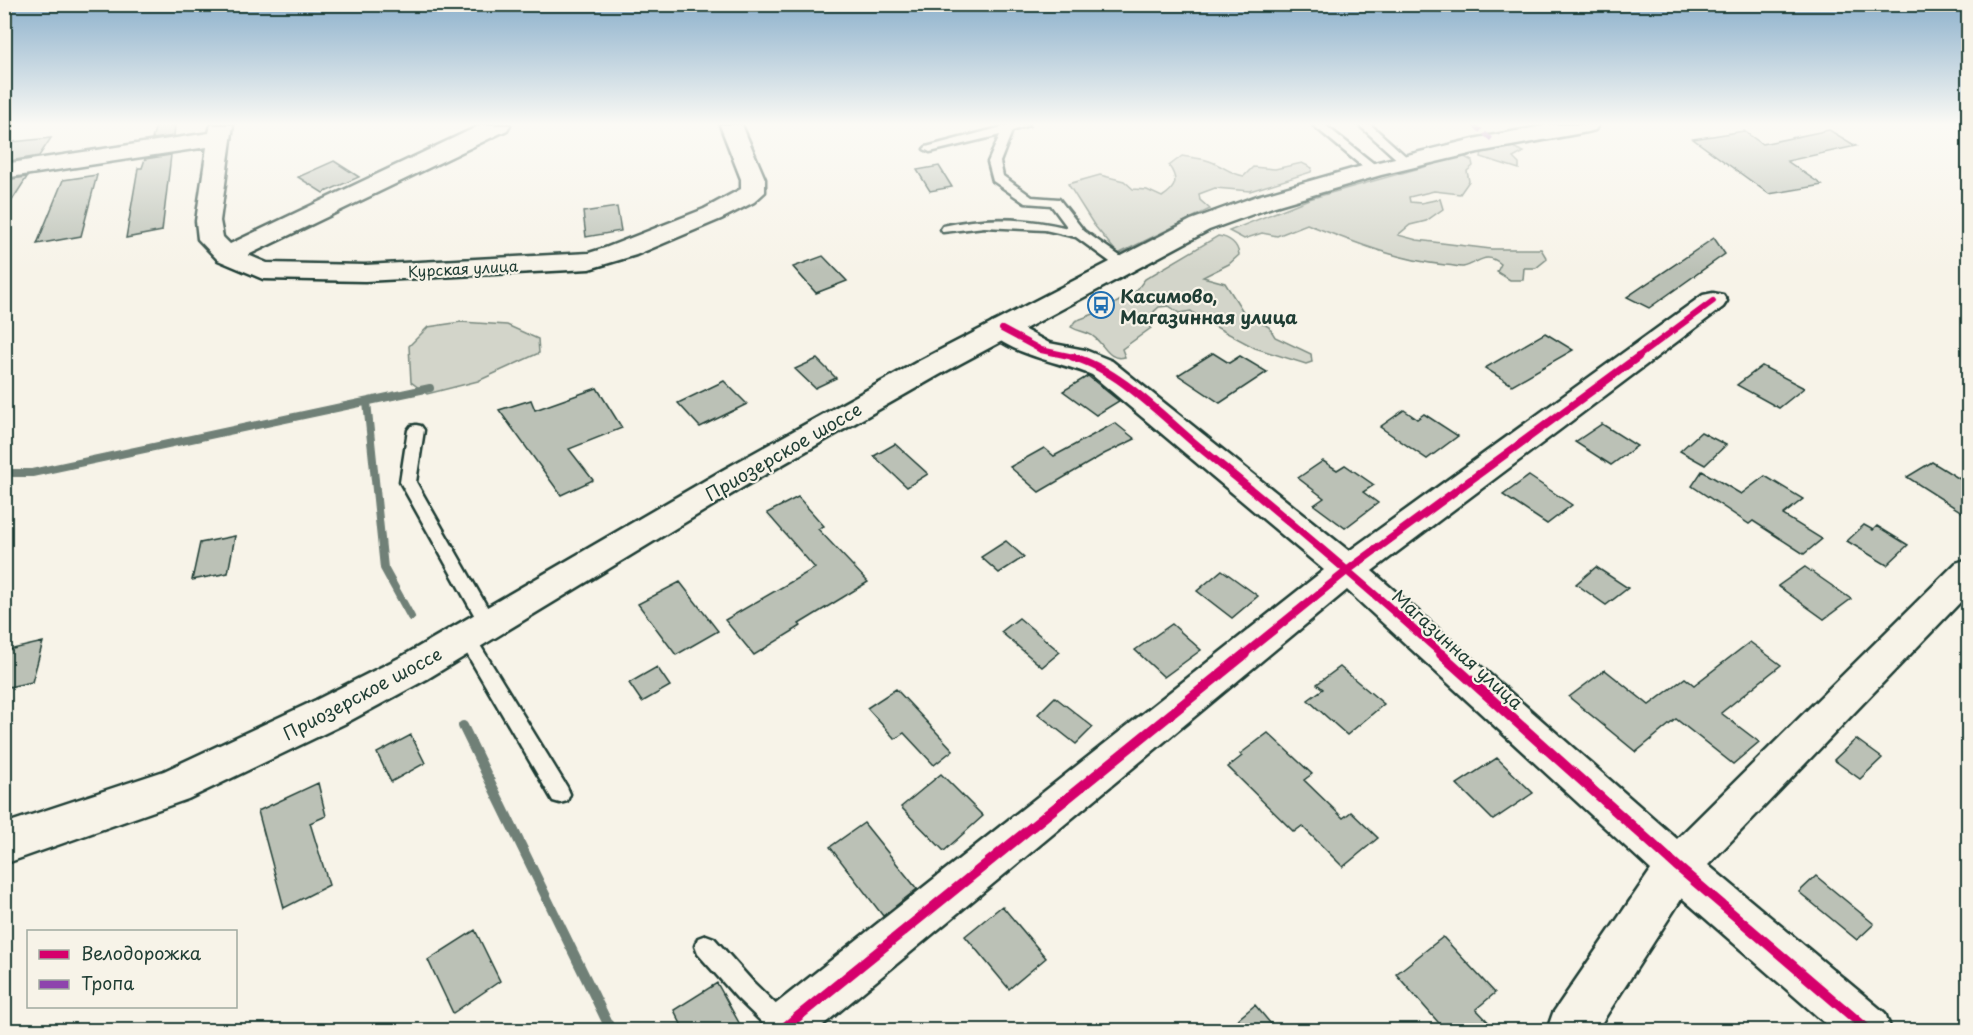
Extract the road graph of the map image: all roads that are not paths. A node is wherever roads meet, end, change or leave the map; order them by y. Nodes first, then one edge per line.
1 (214, 173) edge
2 (398, 173) edge
3 (751, 173) edge
4 (996, 173) edge
5 (1363, 173) edge
6 (947, 229) dead end
7 (1080, 234) junction
8 (227, 255) junction
9 (1122, 264) junction
10 (1713, 301) dead end
11 (1002, 329) junction
12 (416, 430) dead end
13 (1348, 570) junction
14 (1968, 572) edge
15 (477, 630) junction
16 (560, 794) dead end
17 (4, 844) edge
18 (1678, 867) junction
19 (706, 946) dead end
20 (785, 1029) edge
21 (1570, 1030) edge
22 (1868, 1030) edge

1 - 8 street, Курская улица
2 - 8 street
3 - 8 street, Курская улица
4 - 7 lane
5 - 9 street, Приозерское шоссе
6 - 7 lane
7 - 9 lane
9 - 11 street, Приозерское шоссе
10 - 13 street
11 - 13 street, Магазинная улица
11 - 15 street, Приозерское шоссе
12 - 15 lane
13 - 18 street, Магазинная улица
13 - 20 street
14 - 18 street
15 - 16 lane
15 - 17 street, Приозерское шоссе
18 - 21 street
18 - 22 street, Магазинная улица
19 - 20 lane

